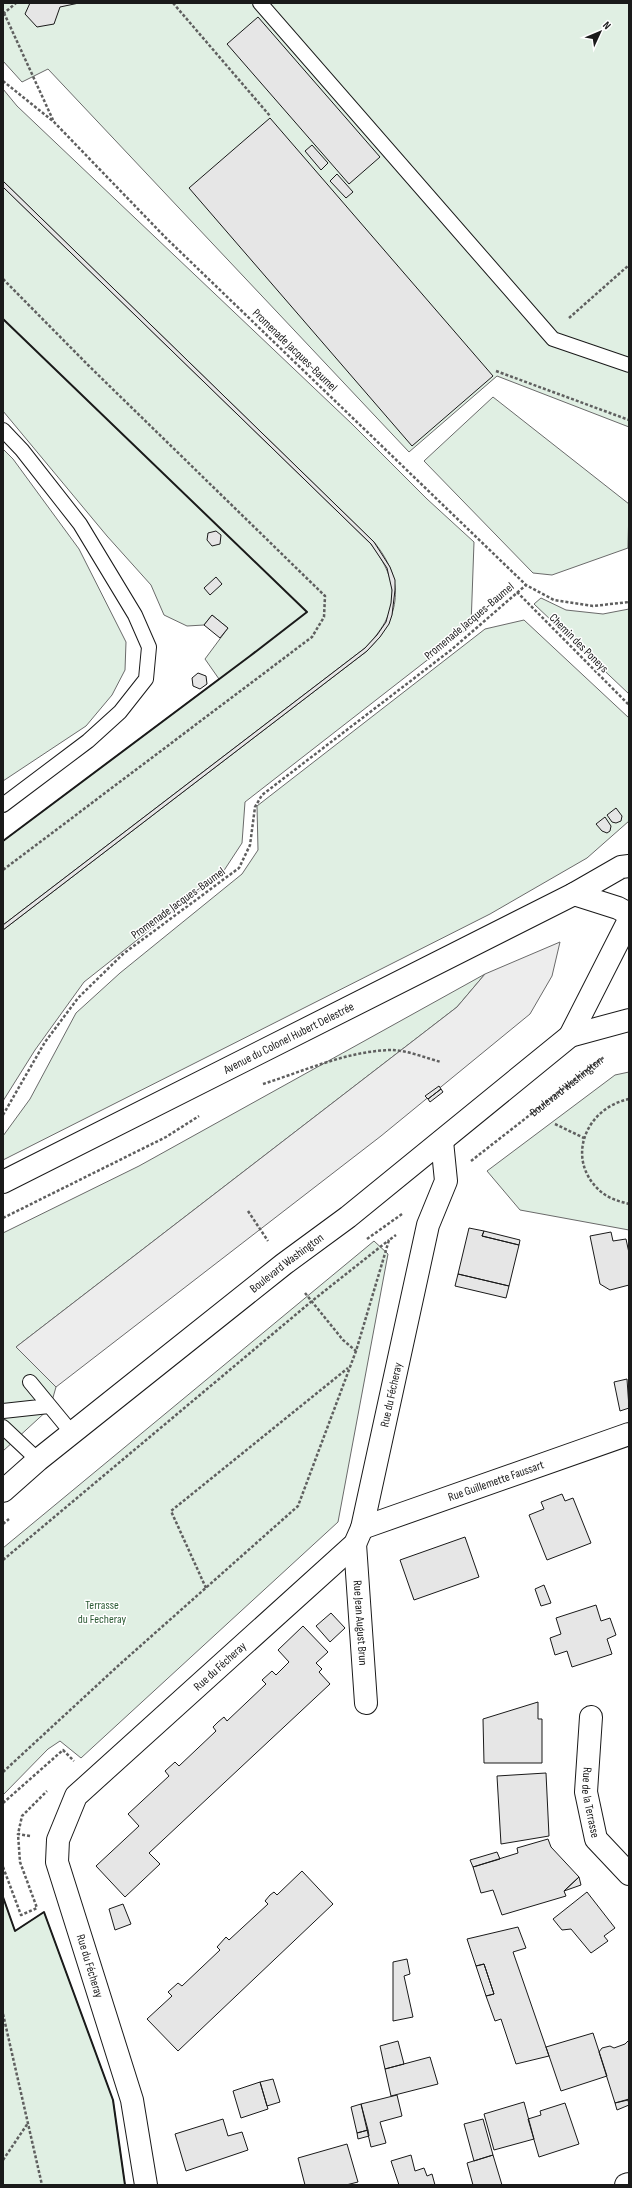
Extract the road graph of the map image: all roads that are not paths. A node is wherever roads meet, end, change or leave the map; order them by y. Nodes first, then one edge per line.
1 (260, 3) edge
2 (629, 365) edge
3 (3, 430) edge
4 (3, 804) edge
5 (629, 866) edge
6 (574, 894) junction
7 (629, 914) edge
8 (629, 920) edge
9 (629, 1020) edge
10 (570, 1036) junction
11 (442, 1141) junction
12 (3, 1182) edge
13 (30, 1382) dead end
14 (49, 1406) junction
15 (3, 1411) edge
16 (3, 1427) edge
17 (72, 1432) junction
18 (629, 1434) edge
19 (38, 1460) junction
20 (3, 1491) edge
21 (358, 1536) junction
22 (366, 1703) dead end
23 (591, 1718) dead end
24 (629, 1874) edge
25 (146, 2185) edge

1 - 2 lane
3 - 4 lane
5 - 6 street, Avenue du Colonel Hubert Delestrée
6 - 7 street
6 - 12 street, Avenue du Colonel Hubert Delestrée
8 - 10 street, Boulevard Washington
9 - 10 street, Boulevard Washington
10 - 11 street, Boulevard Washington
11 - 17 street, Boulevard Washington
11 - 21 street, Rue du Fécheray
13 - 14 lane
14 - 15 lane
14 - 17 lane
16 - 19 lane
17 - 19 street, Boulevard Washington
18 - 21 street, Rue Guillemette Faussart
19 - 20 street, Boulevard Washington
21 - 22 street, Rue Jean August Brun
21 - 25 street, Rue du Fécheray
23 - 24 street, Rue de la Terrasse

